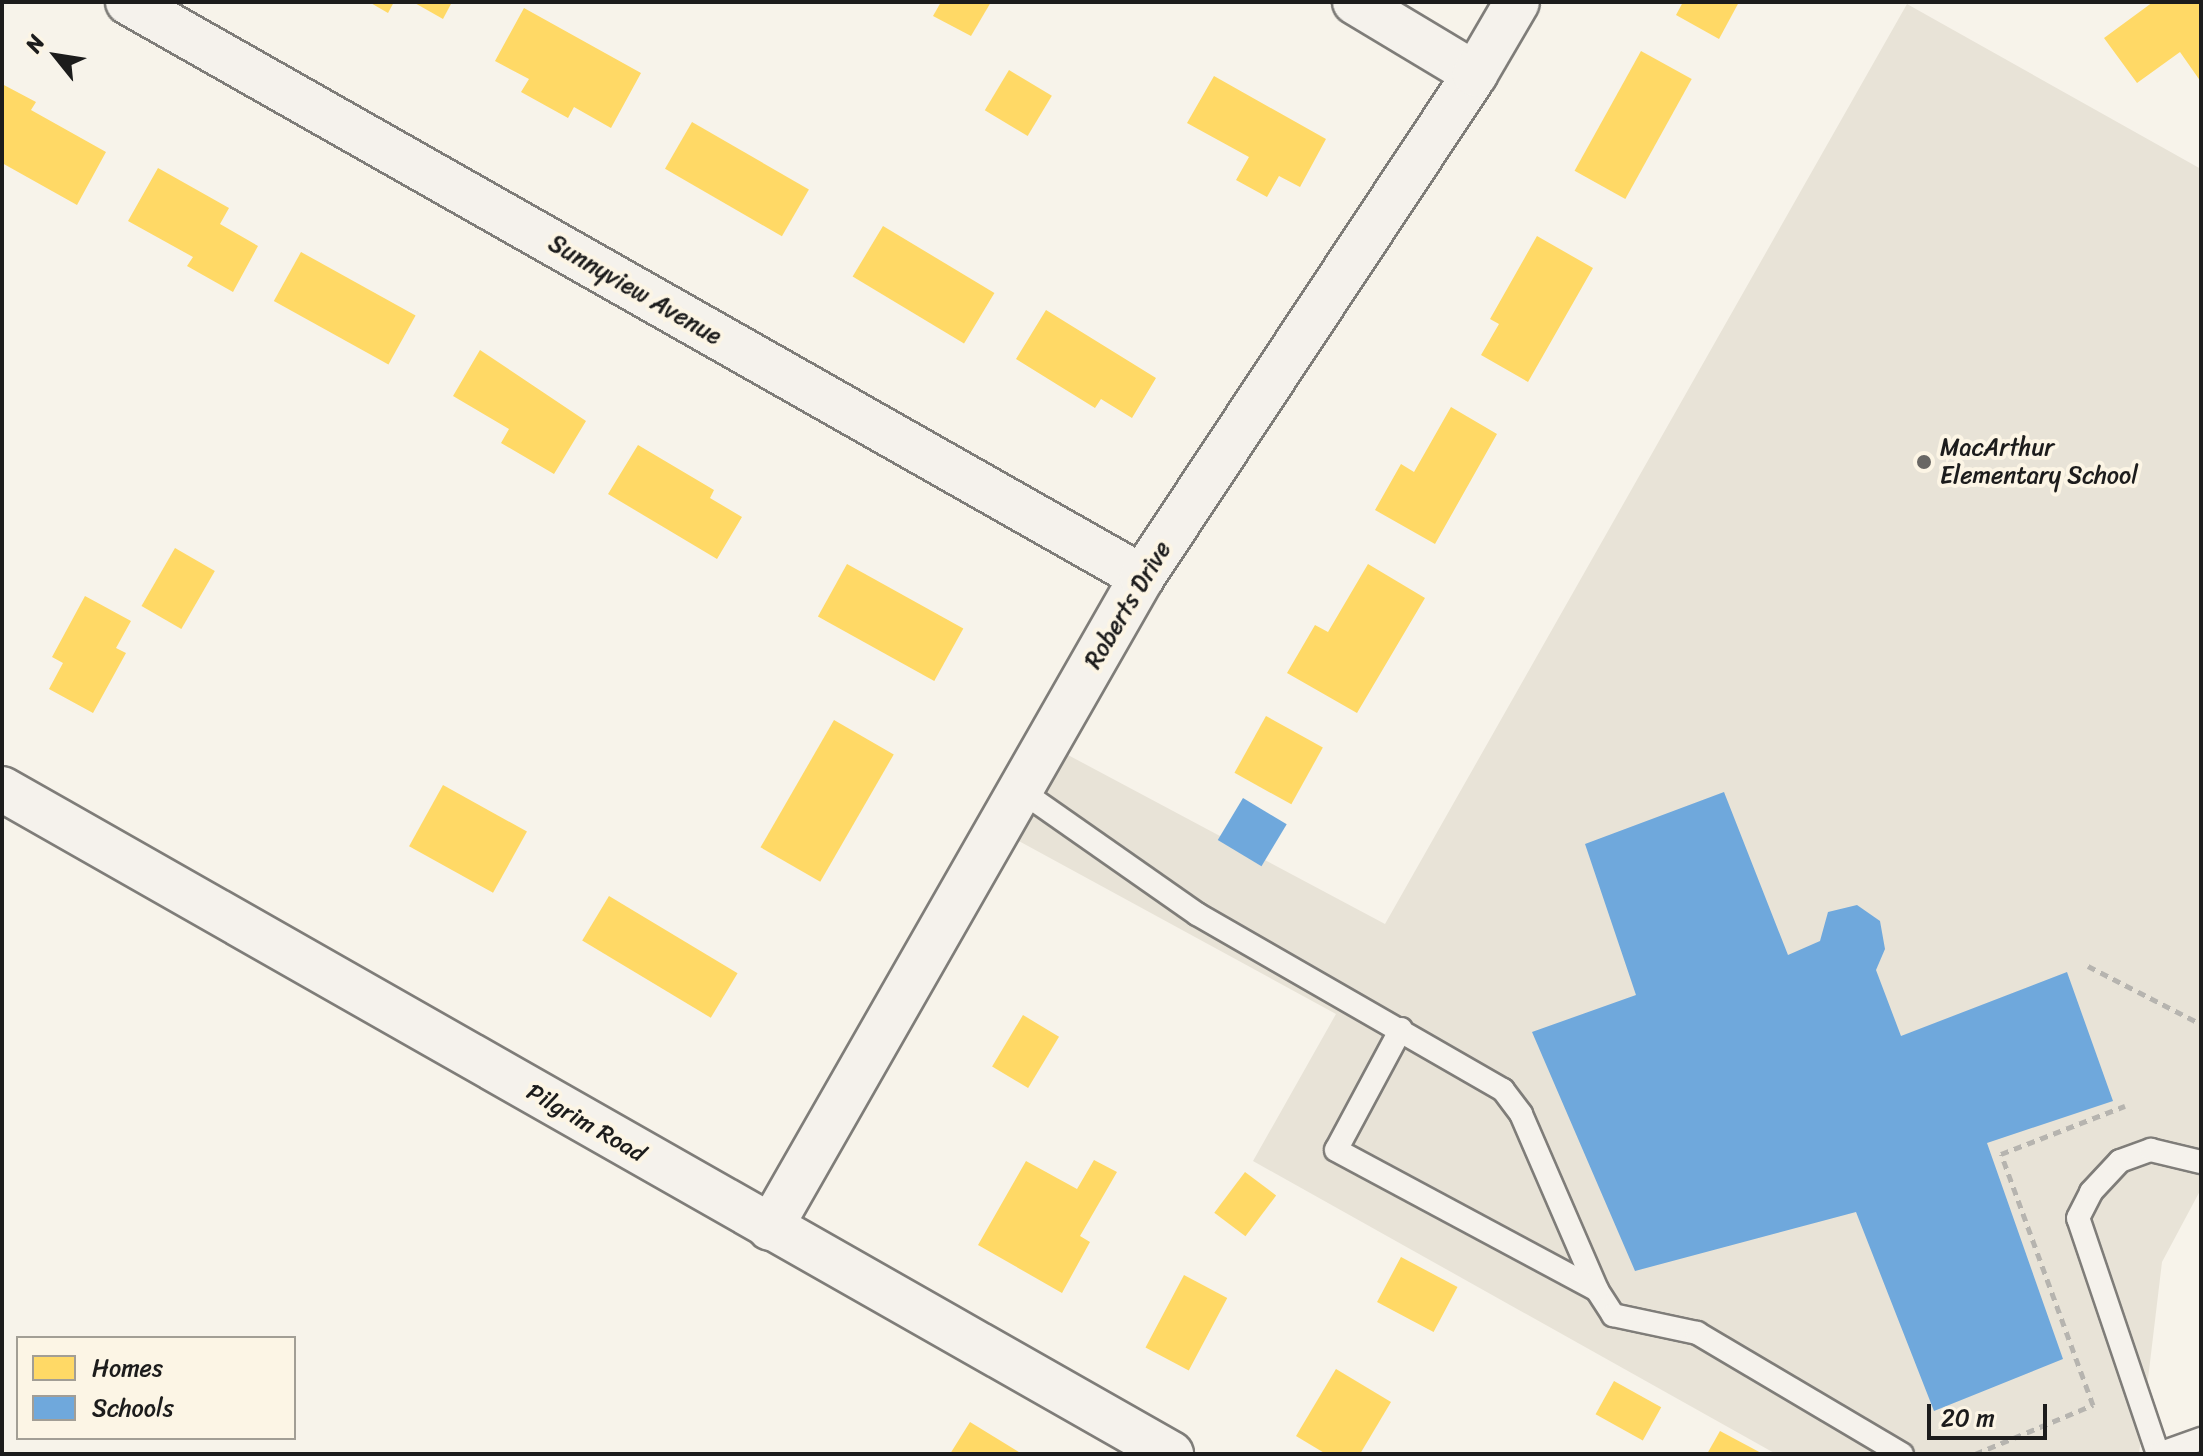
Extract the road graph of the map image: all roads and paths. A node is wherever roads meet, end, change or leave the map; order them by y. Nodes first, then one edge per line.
1 (128, 2) edge
2 (1355, 2) edge
3 (1517, 2) edge
4 (1475, 74) junction
5 (1142, 577) junction
6 (2, 789) edge
7 (1020, 790) junction
8 (2088, 966) dead end
9 (2201, 1024) edge
10 (1401, 1029) junction
11 (2125, 1106) dead end
12 (2201, 1162) edge
13 (770, 1228) junction
14 (1597, 1290) junction
15 (2201, 1439) edge
16 (1171, 1454) edge
17 (1902, 1454) edge
18 (1975, 1454) edge
19 (2158, 1454) edge

1 - 5 street, Sunnyview Avenue
2 - 4 street
3 - 4 street, Roberts Drive
4 - 5 street, Roberts Drive
5 - 7 street, Roberts Drive
6 - 13 street, Pilgrim Road
7 - 10 lane
7 - 13 street, Roberts Drive
8 - 9 path
10 - 14 lane
10 - 14 lane
11 - 18 path
12 - 19 lane
13 - 16 street, Pilgrim Road
14 - 17 lane
15 - 19 lane

